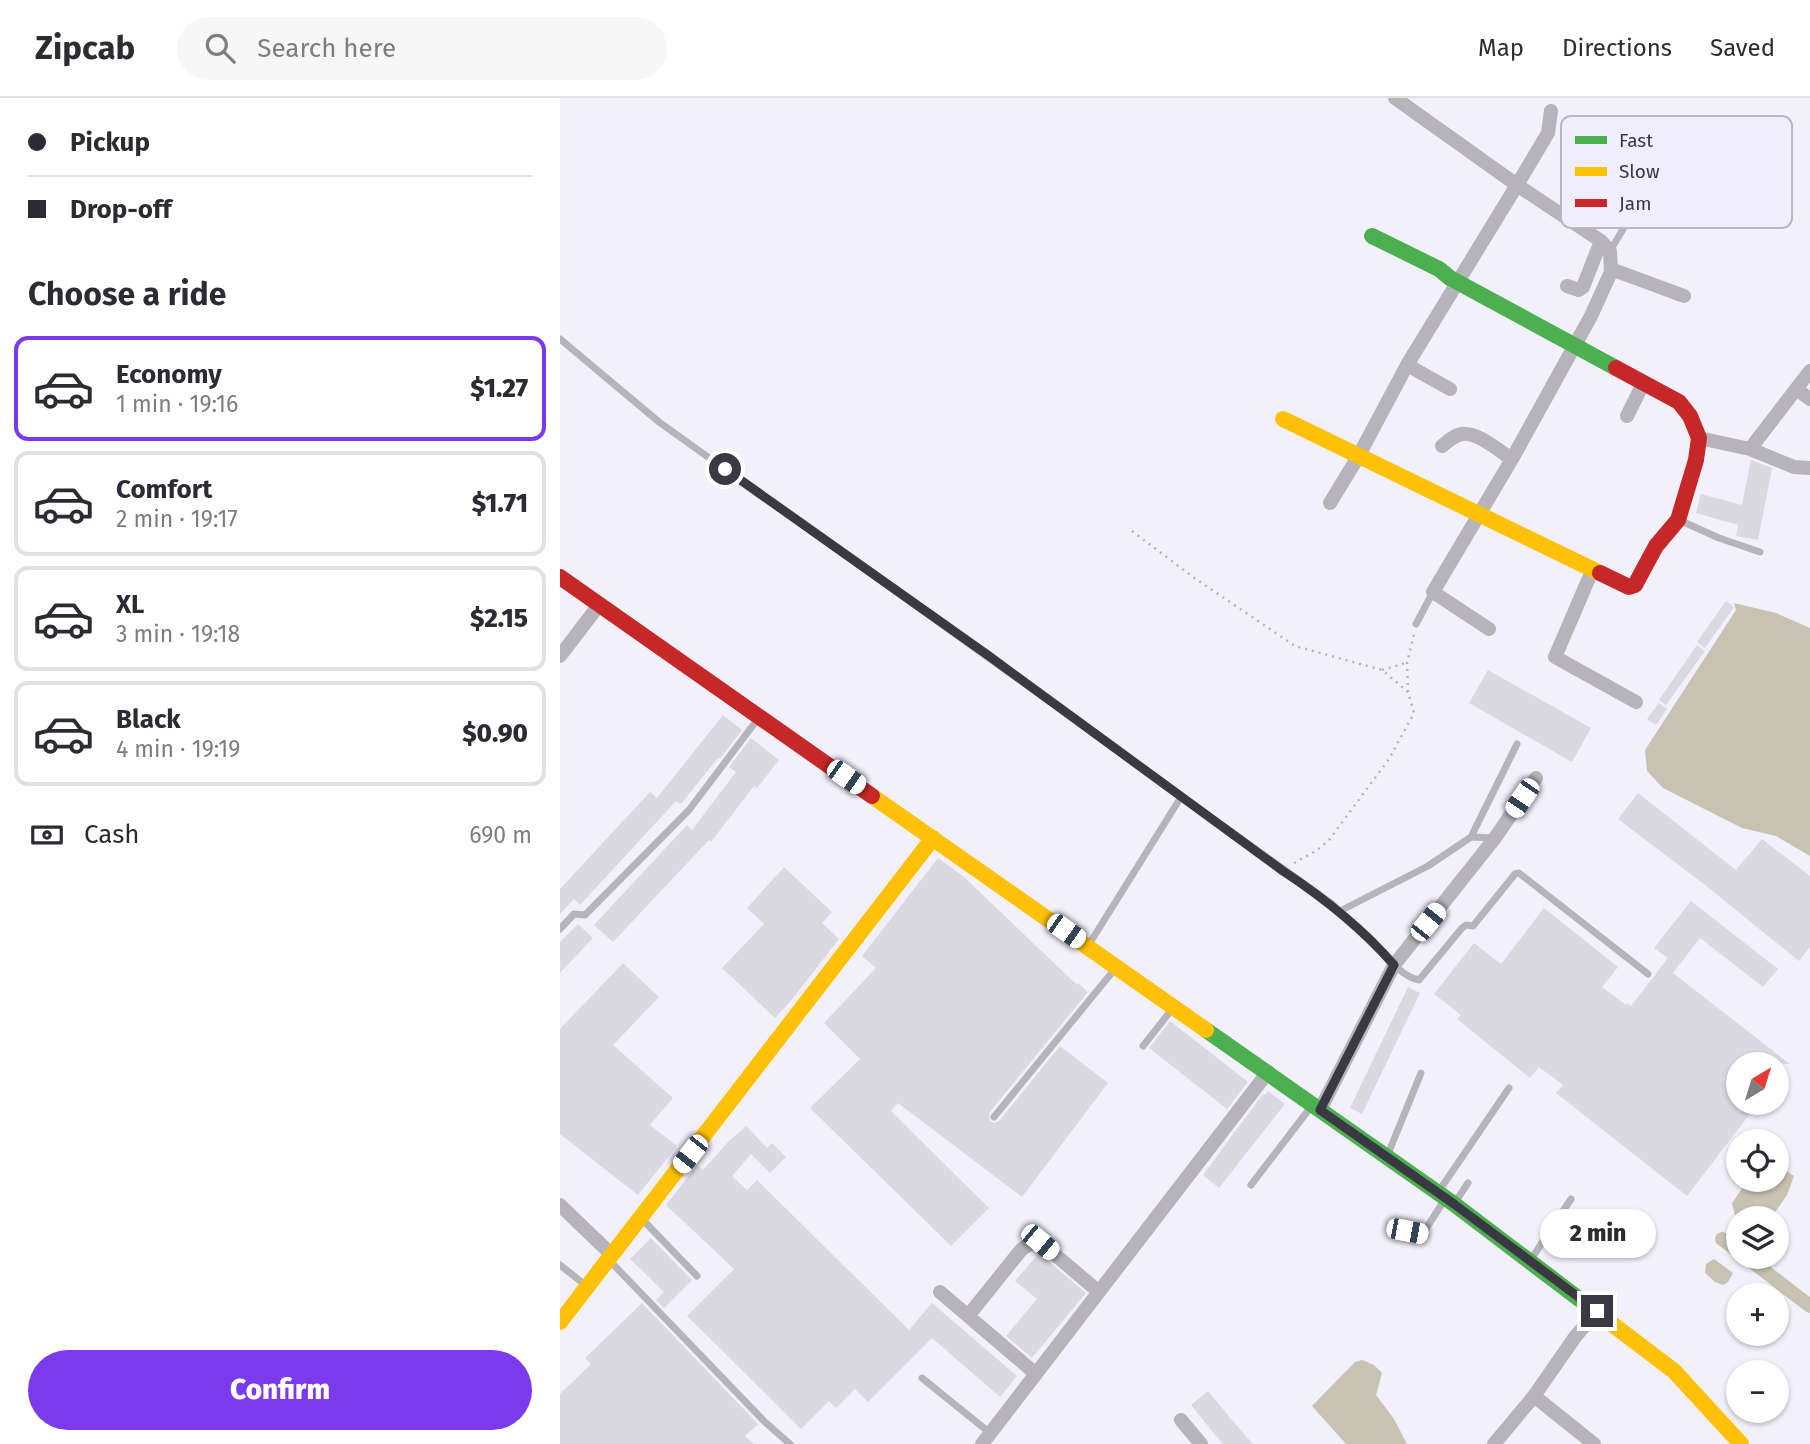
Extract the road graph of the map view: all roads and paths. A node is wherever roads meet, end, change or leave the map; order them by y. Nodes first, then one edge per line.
1 (1395, 98) edge
2 (1551, 111) dead end
3 (1517, 185) junction
4 (1561, 215) edge
5 (1580, 228) edge
6 (1620, 228) edge
7 (1372, 236) dead end
8 (1606, 246) junction
9 (1611, 269) junction
10 (1458, 282) junction
11 (1567, 286) dead end
12 (1684, 296) dead end
13 (560, 340) edge
14 (1575, 346) junction
15 (1408, 365) junction
16 (1810, 371) edge
17 (1644, 382) junction
18 (1450, 389) dead end
19 (1796, 389) junction
20 (1810, 399) edge
21 (1627, 416) dead end
22 (1283, 419) dead end
23 (1699, 438) junction
24 (1443, 446) dead end
25 (1750, 449) junction
26 (1359, 457) junction
27 (1512, 460) junction
28 (1810, 468) edge
29 (1330, 503) dead end
30 (1478, 515) junction
31 (1678, 520) junction
32 (1132, 531) dead end
33 (1760, 552) dead end
34 (1592, 571) junction
35 (560, 577) edge
36 (1433, 592) junction
37 (600, 605) junction
38 (1415, 628) joint
39 (1489, 629) dead end
40 (560, 656) edge
41 (1407, 663) junction
42 (1382, 670) junction
43 (1408, 692) junction
44 (1636, 702) dead end
45 (760, 717) junction
46 (1517, 744) dead end
47 (1536, 778) dead end
48 (1181, 797) junction
49 (1471, 837) junction
50 (933, 838) junction
51 (1495, 838) junction
52 (1283, 871) junction
53 (1340, 912) junction
54 (560, 929) edge
55 (1088, 946) junction
56 (1394, 965) junction
57 (1117, 967) junction
58 (1648, 974) dead end
59 (1174, 1007) junction
60 (1143, 1046) dead end
61 (1268, 1072) junction
62 (1421, 1073) dead end
63 (1510, 1088) dead end
64 (1316, 1107) junction
65 (994, 1117) dead end
66 (1387, 1158) junction
67 (1468, 1183) dead end
68 (1251, 1185) dead end
69 (1445, 1199) junction
70 (1570, 1199) dead end
71 (560, 1205) edge
72 (641, 1217) junction
73 (1391, 1228) dead end
74 (610, 1257) junction
75 (1530, 1261) junction
76 (560, 1265) edge
77 (697, 1276) dead end
78 (587, 1287) junction
79 (940, 1292) dead end
80 (1099, 1292) junction
81 (1597, 1311) junction
82 (968, 1316) junction
83 (560, 1322) edge
84 (1036, 1374) junction
85 (922, 1378) dead end
86 (1534, 1396) junction
87 (1181, 1420) dead end
88 (984, 1441) edge
89 (790, 1444) edge
90 (1201, 1444) edge
91 (1494, 1444) edge
92 (1594, 1444) edge
93 (1741, 1444) edge

1 - 3 street
2 - 3 street
3 - 4 street
3 - 10 street
5 - 8 street
6 - 8 lane
7 - 10 street
8 - 9 street
8 - 11 street
9 - 12 street
9 - 14 street
10 - 14 street
10 - 15 street
13 - 48 lane
14 - 17 street
14 - 27 street
15 - 18 street
15 - 26 street
16 - 19 street
17 - 21 street
17 - 23 street
19 - 20 street
19 - 25 street
22 - 26 street
23 - 25 street
23 - 31 street
24 - 27 street
25 - 28 street
26 - 29 street
26 - 30 street
27 - 30 street
30 - 34 street
30 - 36 street
31 - 33 lane
31 - 34 street
32 - 42 path
34 - 44 street
35 - 37 street
36 - 38 lane
36 - 39 street
37 - 40 street
37 - 45 street
38 - 41 path
41 - 42 path
41 - 43 path
42 - 43 path
43 - 52 path
45 - 50 street
45 - 54 lane
46 - 49 lane
47 - 51 street
48 - 52 lane
48 - 55 lane
49 - 51 lane
49 - 53 lane
50 - 55 street
50 - 72 street
51 - 56 street
52 - 53 lane
53 - 56 lane
55 - 57 street
56 - 58 lane
56 - 64 street
57 - 59 street
57 - 65 lane
59 - 60 lane
59 - 61 street
61 - 64 street
61 - 80 street
62 - 66 lane
63 - 69 lane
64 - 66 street
64 - 68 lane
66 - 69 street
67 - 69 lane
69 - 73 lane
69 - 75 street
70 - 75 lane
71 - 74 street
72 - 74 street
72 - 77 lane
74 - 78 street
74 - 89 lane
75 - 81 street
76 - 78 lane
78 - 83 street
79 - 82 street
80 - 82 street
80 - 84 street
81 - 86 street
81 - 93 street
82 - 84 street
84 - 88 street
85 - 88 lane
86 - 91 street
86 - 92 street
87 - 90 street

